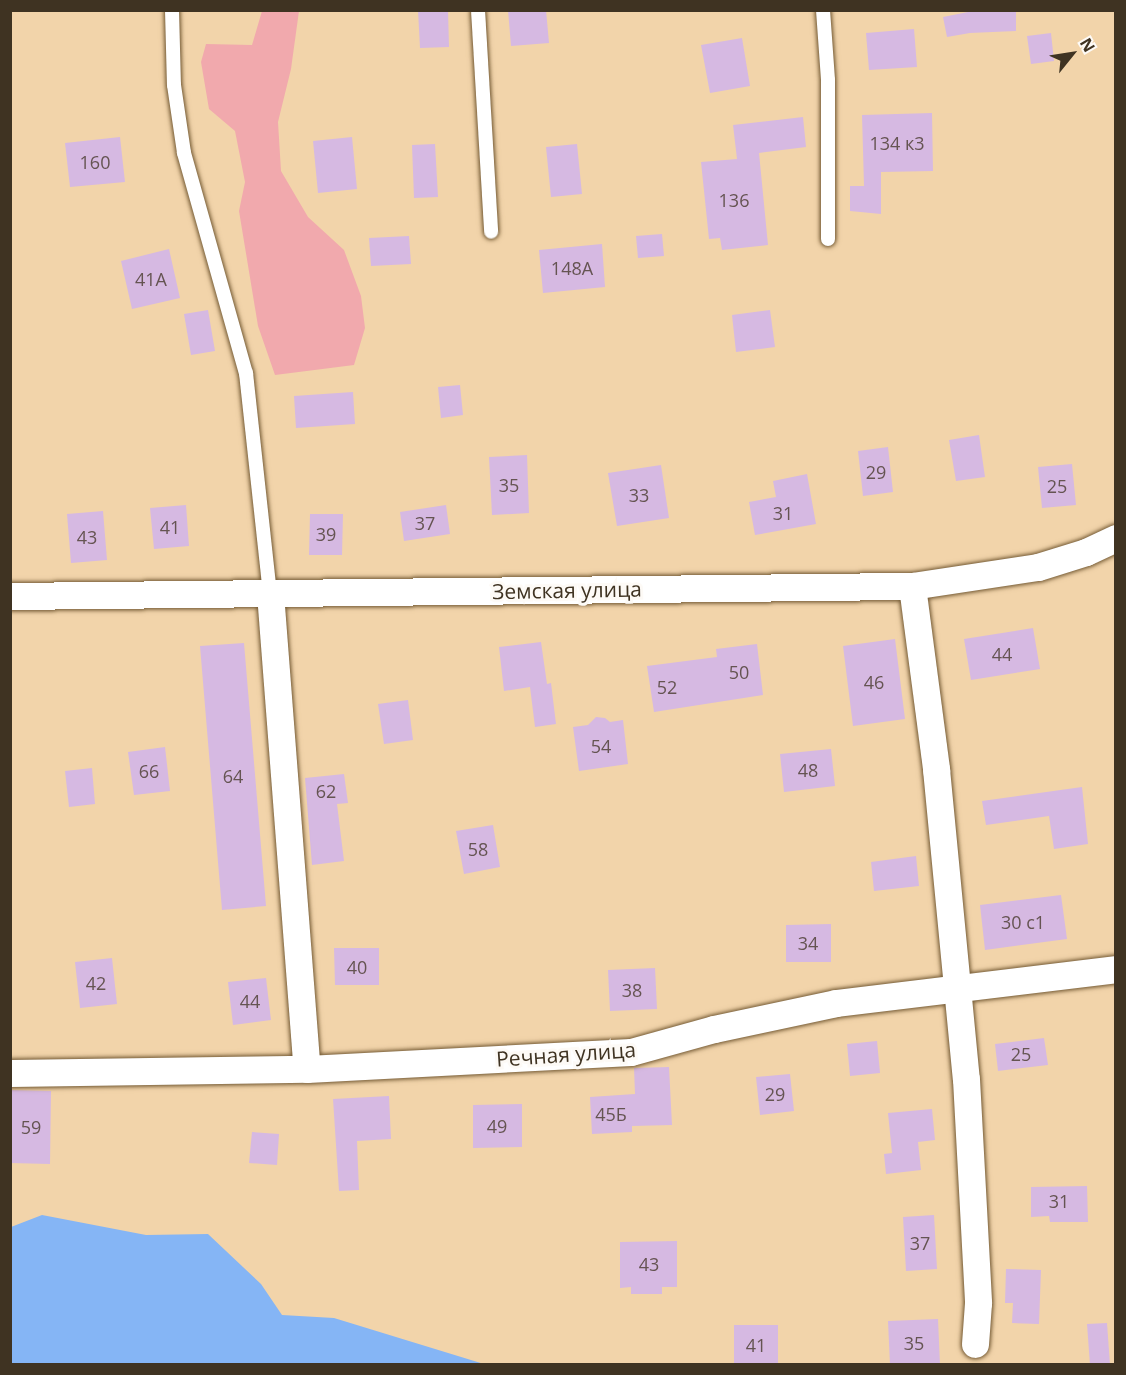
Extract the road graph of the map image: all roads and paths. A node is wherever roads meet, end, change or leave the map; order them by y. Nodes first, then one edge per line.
1 (172, 10) edge
2 (478, 10) edge
3 (824, 10) edge
4 (491, 232) dead end
5 (828, 238) dead end
6 (1116, 538) edge
7 (912, 586) junction
8 (270, 593) junction
9 (10, 596) edge
10 (1116, 969) edge
11 (957, 988) junction
12 (307, 1070) junction
13 (10, 1073) edge
14 (975, 1344) dead end

1 - 8 lane
2 - 4 lane
3 - 5 lane
6 - 7 street, Земская улица
7 - 8 street, Земская улица
7 - 11 street
8 - 9 street, Земская улица
8 - 12 street
10 - 11 street, Речная улица
11 - 12 street, Речная улица
11 - 14 street
12 - 13 street, Речная улица

